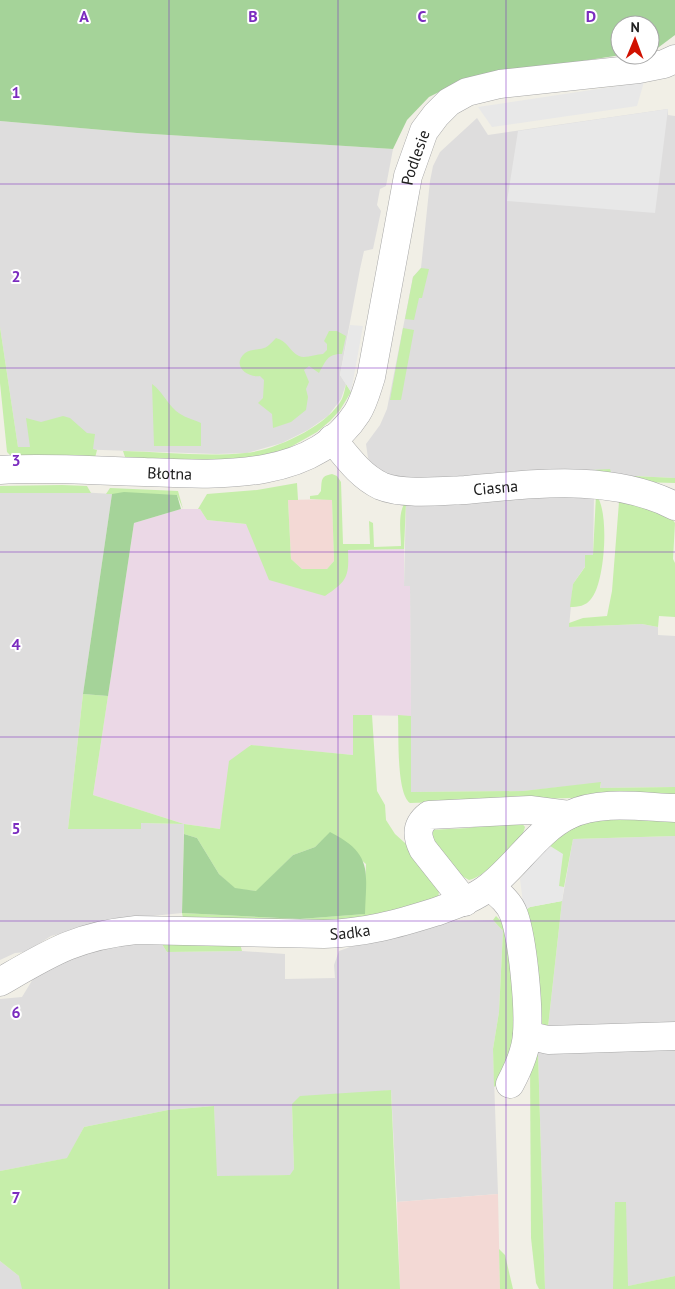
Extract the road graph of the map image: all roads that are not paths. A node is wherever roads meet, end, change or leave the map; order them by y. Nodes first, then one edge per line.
1 (675, 59) edge
2 (332, 439) junction
3 (0, 470) edge
4 (675, 506) edge
5 (675, 808) edge
6 (569, 815) junction
7 (490, 887) junction
8 (465, 902) junction
9 (0, 982) edge
10 (527, 1035) junction
11 (675, 1036) edge
12 (510, 1084) dead end

1 - 2 street, Podlesie
2 - 3 street, Błotna
2 - 4 street, Ciasna
5 - 6 street, Sadka
6 - 7 street, Sadka
6 - 8 street
7 - 8 street, Sadka
7 - 10 street
8 - 9 street, Sadka
10 - 11 street
10 - 12 street

